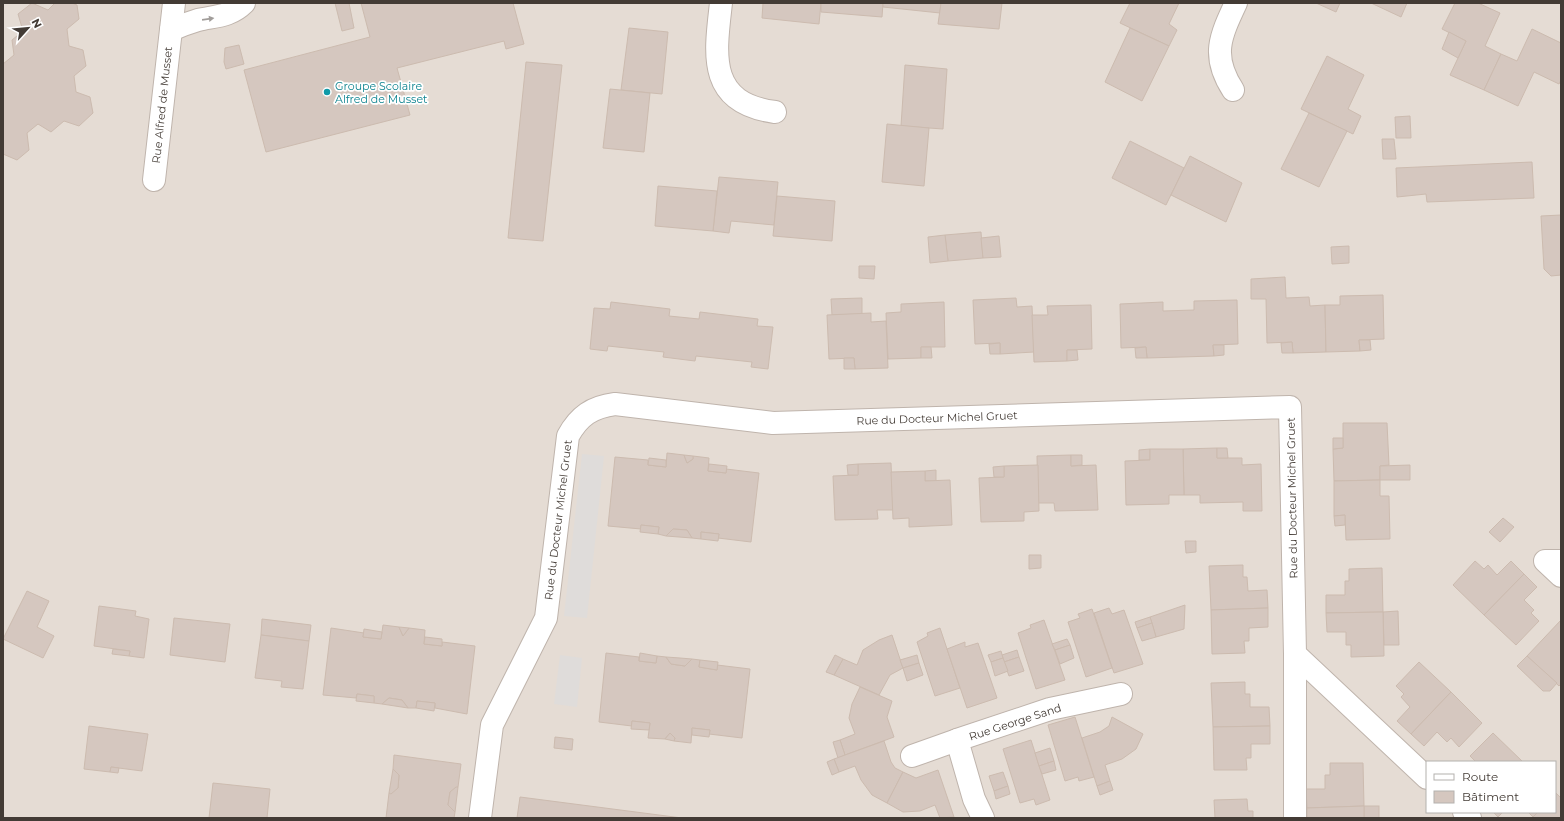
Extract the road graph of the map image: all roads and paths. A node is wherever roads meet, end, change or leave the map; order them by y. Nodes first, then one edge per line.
1 (174, 3) edge
2 (244, 3) edge
3 (721, 3) edge
4 (1236, 3) edge
5 (171, 30) junction
6 (1233, 90) dead end
7 (775, 112) dead end
8 (154, 180) dead end
9 (1561, 561) edge
10 (1561, 576) edge
11 (1295, 654) junction
12 (1121, 694) dead end
13 (957, 740) junction
14 (912, 756) dead end
15 (1426, 777) edge
16 (480, 818) edge
17 (983, 818) edge
18 (1295, 818) edge

1 - 5 street, Rue Alfred de Musset
5 -> 2 street
3 - 7 street
4 - 6 street
5 - 8 street, Rue Alfred de Musset
9 - 10 street
11 - 15 street
11 - 16 street, Rue du Docteur Michel Gruet
11 - 18 street
12 - 13 street, Rue George Sand
13 - 14 street, Rue George Sand
13 - 17 street, Rue George Sand

